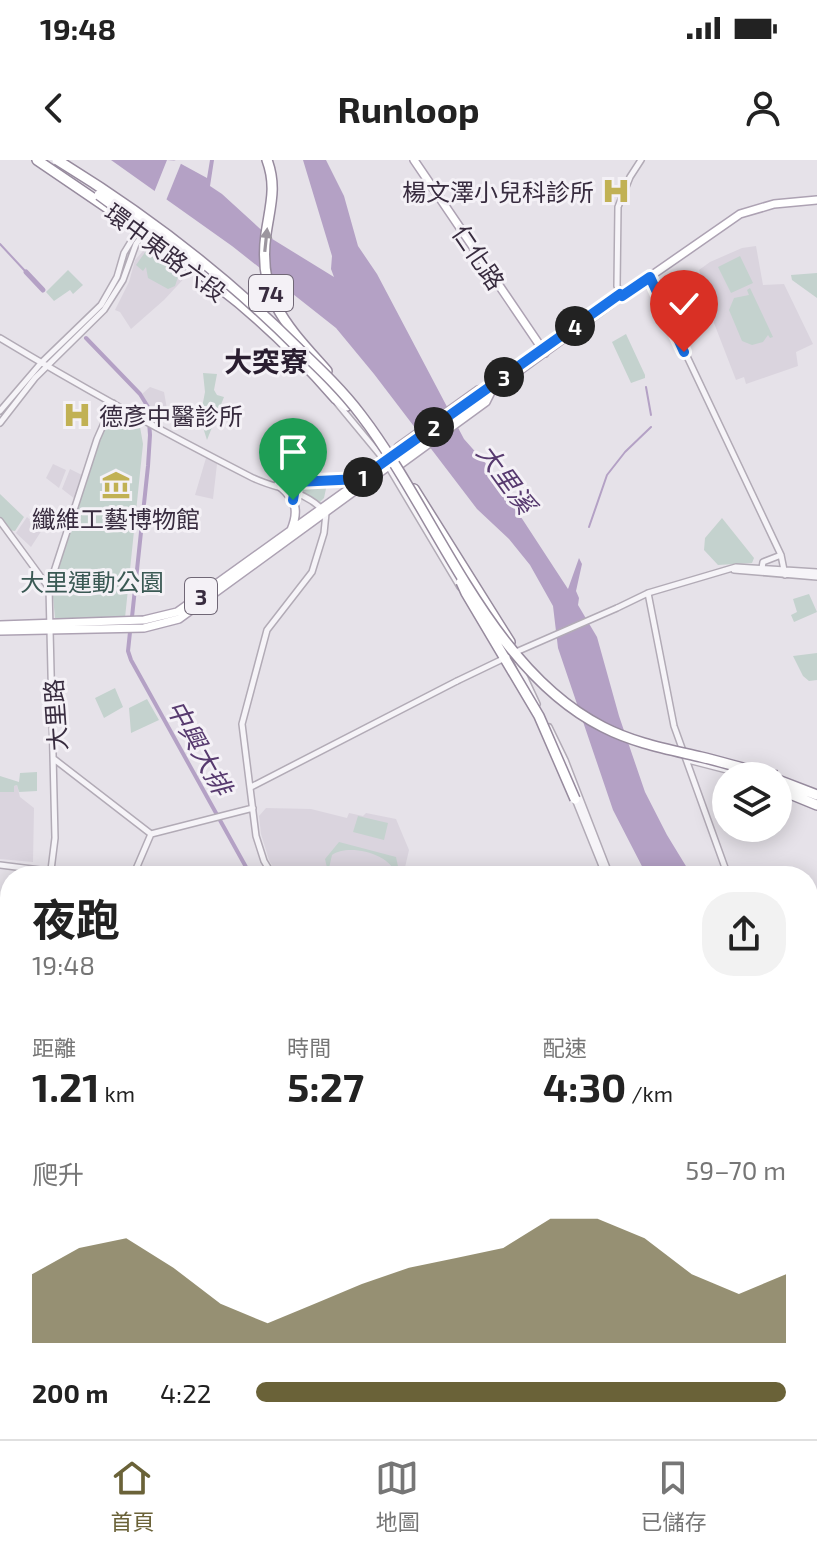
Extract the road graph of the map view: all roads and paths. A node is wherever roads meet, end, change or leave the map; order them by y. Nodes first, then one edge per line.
1 (36, 160) edge
2 (48, 160) edge
3 (57, 160) edge
4 (267, 160) edge
5 (414, 160) edge
6 (641, 160) edge
7 (817, 198) edge
8 (109, 209) joint
9 (143, 229) junction
10 (175, 257) junction
11 (649, 275) junction
12 (621, 295) junction
13 (0, 338) edge
14 (544, 351) junction
15 (44, 365) junction
16 (113, 403) junction
17 (349, 404) junction
18 (0, 411) edge
19 (0, 423) edge
20 (392, 463) junction
21 (360, 479) junction
22 (296, 482) junction
23 (278, 486) junction
24 (294, 490) junction
25 (293, 500) junction
26 (324, 511) junction
27 (0, 521) edge
28 (291, 530) junction
29 (781, 555) junction
30 (762, 567) junction
31 (785, 572) junction
32 (817, 575) edge
33 (461, 582) junction
34 (49, 588) junction
35 (648, 593) junction
36 (0, 625) edge
37 (50, 627) junction
38 (0, 631) edge
39 (513, 652) junction
40 (685, 756) junction
41 (54, 758) junction
42 (712, 763) edge
43 (712, 763) edge
44 (712, 764) edge
45 (712, 765) edge
46 (251, 787) junction
47 (792, 787) edge
48 (817, 798) edge
49 (575, 799) junction
50 (253, 808) junction
51 (151, 834) junction
52 (52, 866) edge
53 (137, 866) edge
54 (268, 866) edge
55 (604, 866) edge
56 (604, 866) edge
57 (724, 866) edge

1 - 8 highway
2 - 9 street, 環中東路六段
2 - 17 highway, 74, bridge
3 - 17 highway, 74, bridge
17 -> 4 highway, 74, bridge
5 - 14 main road, 仁化路
6 - 12 street
7 - 11 main road, 3
8 - 9 street, 環中東路六段
9 - 10 street, 環中東路六段
9 - 15 street
9 - 20 street, 環中東路六段
10 - 17 highway, bridge
10 - 20 street, 環中東路六段
11 - 12 main road, 3
11 - 29 street
12 - 14 main road, 3
13 - 15 street
14 - 20 main road, 3
15 - 16 street
15 - 18 street
15 - 19 street
16 - 23 street
16 - 34 street, 大里路
17 - 20 highway, 74, bridge
17 - 33 highway, 74, bridge
20 - 21 main road, 3
20 - 26 main road, 3
20 - 39 street
20 - 39 highway, bridge
20 - 42 highway, 74, bridge
20 - 49 street
21 - 22 street
21 - 26 main road, 3
22 - 23 street
22 - 24 street
23 - 24 street
23 - 25 main road
24 - 25 street
24 - 26 street
25 - 28 main road
26 - 28 main road, 3
26 - 37 main road, 3
26 - 46 street
27 - 34 street
28 - 37 main road, 3
29 - 30 street
29 - 31 street
30 - 31 street
30 - 35 street
31 - 32 street
33 - 45 highway, 74, bridge
33 - 49 highway, bridge
34 - 37 street, 大里路
35 - 40 street
35 - 46 street, bridge
36 - 37 main road, 3
37 - 38 main road, 3
37 - 41 street, 大里路
39 - 55 street
40 - 43 street
40 - 44 street
40 - 57 street
41 - 51 street, 大里路
41 - 52 street
46 - 50 street
47 - 48 highway
49 - 56 street
50 - 51 street
50 - 54 street
51 - 53 street

